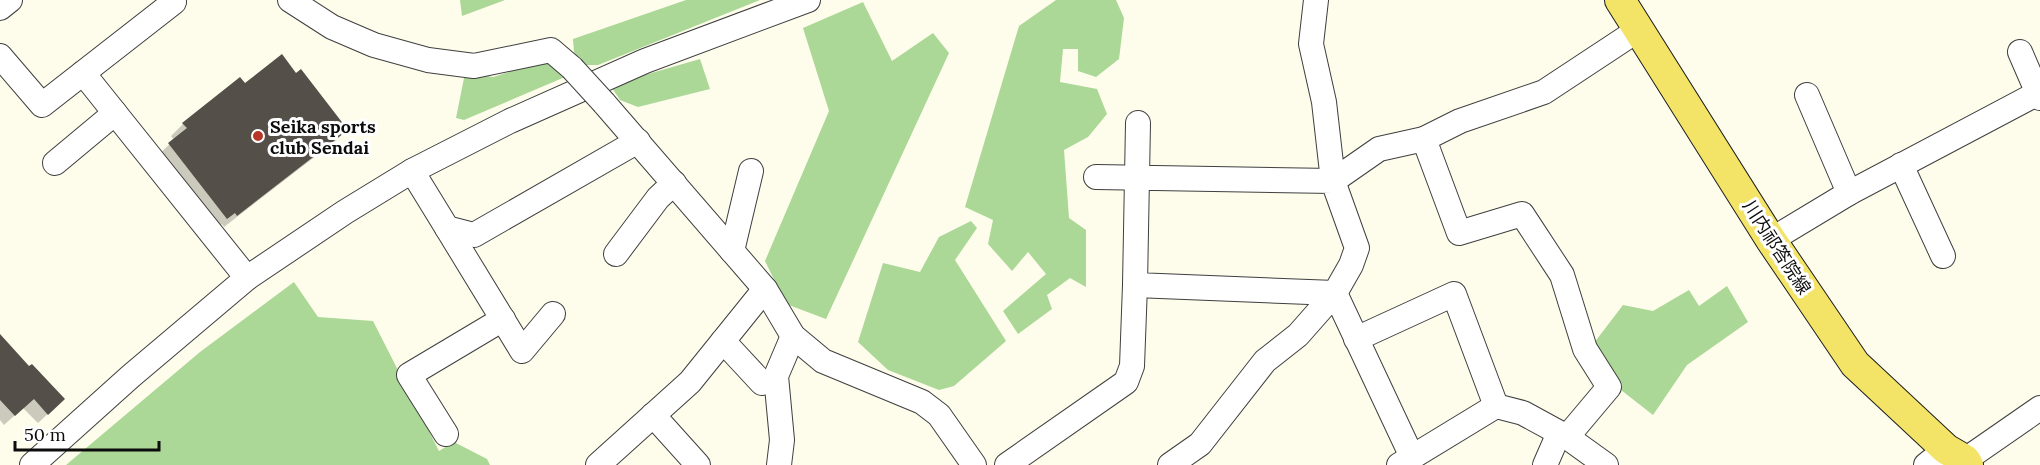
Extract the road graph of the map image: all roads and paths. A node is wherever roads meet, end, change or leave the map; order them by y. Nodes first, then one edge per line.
1 (10, 0) edge
2 (173, 0) edge
3 (290, 0) edge
4 (808, 0) edge
5 (1316, 0) edge
6 (1620, 0) edge
7 (0, 8) edge
8 (1638, 30) junction
9 (2020, 52) dead end
10 (0, 56) edge
11 (83, 73) junction
12 (1807, 94) dead end
13 (2039, 94) edge
14 (115, 113) junction
15 (1138, 123) dead end
16 (1424, 139) junction
17 (638, 141) junction
18 (55, 163) dead end
19 (1901, 165) junction
20 (412, 171) junction
21 (751, 171) dead end
22 (1096, 177) dead end
23 (1137, 178) junction
24 (1333, 181) junction
25 (674, 183) junction
26 (1849, 193) junction
27 (447, 228) junction
28 (1771, 240) junction
29 (732, 251) junction
30 (616, 254) dead end
31 (1943, 256) dead end
32 (247, 278) junction
33 (1135, 285) junction
34 (765, 289) junction
35 (1335, 293) junction
36 (553, 314) dead end
37 (503, 319) junction
38 (793, 336) junction
39 (1356, 339) junction
40 (723, 341) junction
41 (762, 383) dead end
42 (1496, 406) junction
43 (2040, 408) edge
44 (653, 415) junction
45 (446, 434) dead end
46 (1563, 435) junction
47 (612, 460) edge
48 (1951, 460) edge
49 (1405, 461) edge
50 (32, 465) edge
51 (698, 465) edge
52 (779, 465) edge
53 (974, 465) edge
54 (1007, 465) edge
55 (1170, 465) edge
56 (1545, 465) edge
57 (1606, 465) edge

1 - 7 street
2 - 11 street
3 - 17 street, bridge
4 - 20 street
5 - 24 street
6 - 8 main road, 川内祁答院線
8 - 16 street
8 - 28 main road, 川内祁答院線
9 - 13 street
10 - 11 street
11 - 14 street
12 - 26 street
13 - 19 street
14 - 18 street
14 - 32 street
15 - 23 street
16 - 24 street
16 - 46 street
17 - 25 street
17 - 27 street
19 - 26 street
19 - 31 street
20 - 27 street
20 - 32 street
21 - 29 street
22 - 23 street
23 - 24 street
23 - 33 street
24 - 35 street
25 - 29 street
25 - 30 street
26 - 28 street
27 - 37 street
28 - 48 main road, 川内祁答院線
29 - 34 street
32 - 50 street
33 - 35 street
33 - 54 street
34 - 38 street
34 - 40 street
35 - 39 street
35 - 55 street
36 - 37 street
37 - 45 street
38 - 52 street
38 - 53 street
39 - 42 street
39 - 49 street
40 - 41 street
40 - 44 street
42 - 46 street
42 - 49 street
43 - 48 street
44 - 47 street
44 - 51 street
46 - 56 street
46 - 57 street

